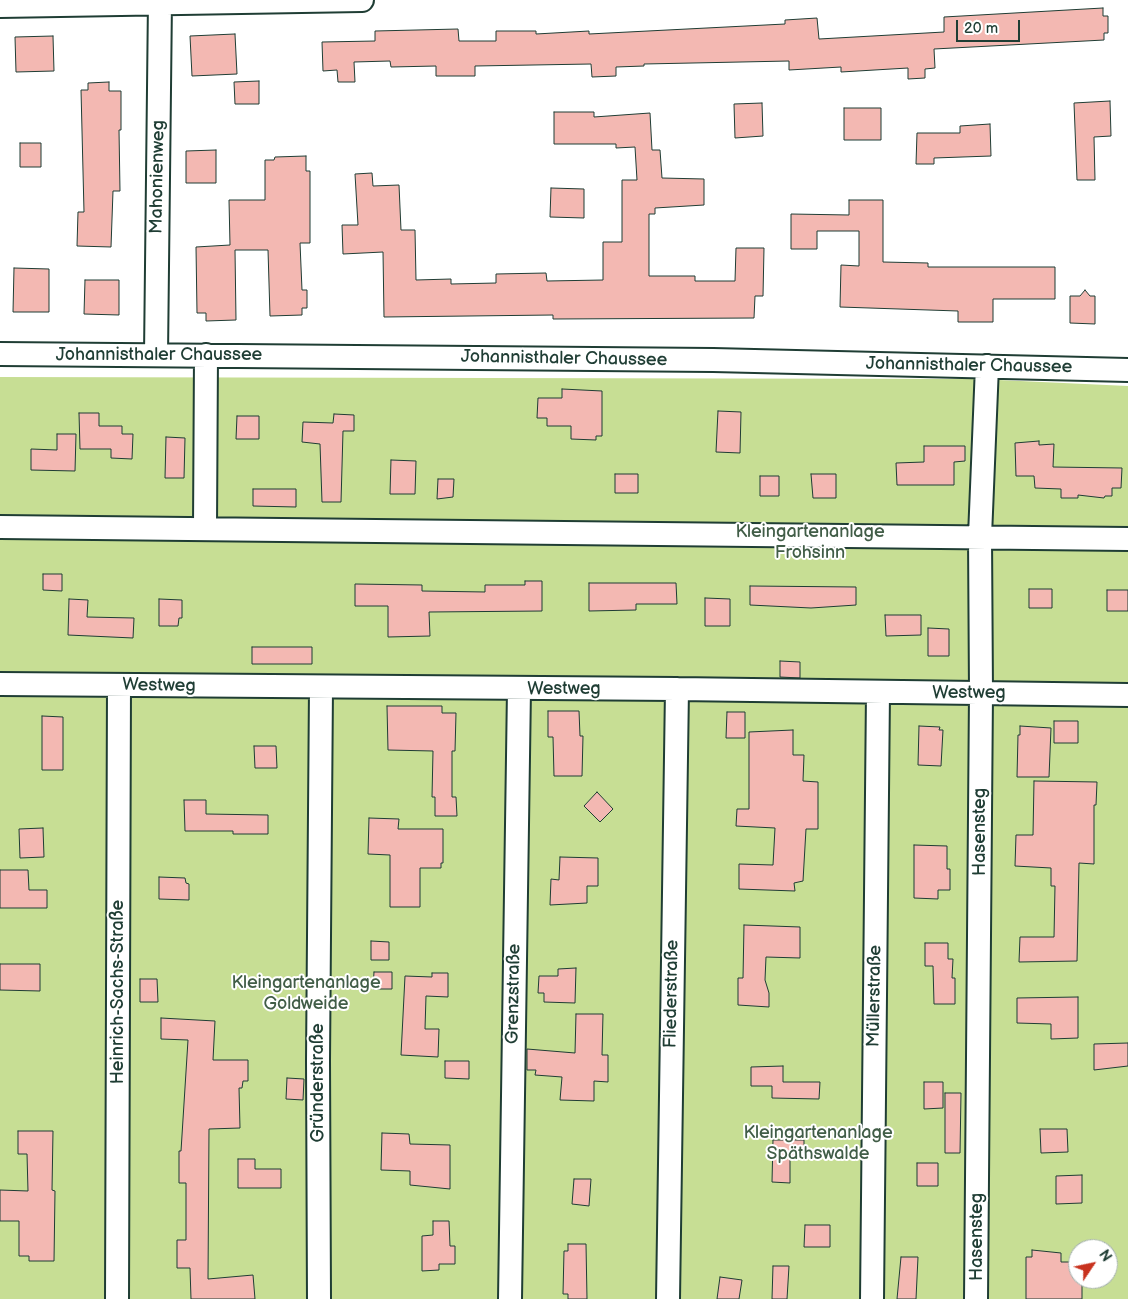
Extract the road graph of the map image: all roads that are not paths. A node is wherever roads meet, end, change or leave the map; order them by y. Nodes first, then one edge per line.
1 (362, 0) edge
2 (160, 2) edge
3 (0, 6) edge
4 (0, 354) edge
5 (156, 354) junction
6 (206, 355) junction
7 (986, 366) junction
8 (1128, 370) edge
9 (0, 526) edge
10 (205, 527) junction
11 (980, 536) junction
12 (1128, 540) edge
13 (0, 684) edge
14 (119, 685) junction
15 (321, 688) junction
16 (518, 689) junction
17 (676, 689) junction
18 (878, 692) junction
19 (981, 693) junction
20 (1128, 695) edge
21 (117, 1299) edge
22 (319, 1299) edge
23 (510, 1299) edge
24 (668, 1299) edge
25 (872, 1299) edge
26 (976, 1299) edge

1 - 2 street
2 - 3 street
2 - 5 street, Mahonienweg
4 - 5 street, Johannisthaler Chaussee
5 - 6 street, Johannisthaler Chaussee
6 - 7 street, Johannisthaler Chaussee
6 - 10 street
7 - 8 street, Johannisthaler Chaussee
7 - 11 street, Hasensteg
9 - 10 street
10 - 11 street
11 - 12 street
11 - 19 street, Hasensteg
13 - 14 street, Westweg
14 - 15 street, Westweg
14 - 21 street, Heinrich-Sachs-Straße
15 - 16 street, Westweg
15 - 22 street, Gründerstraße
16 - 17 street, Westweg
16 - 23 street, Grenzstraße
17 - 18 street, Westweg
17 - 24 street, Fliederstraße
18 - 19 street, Westweg
18 - 25 street, Müllerstraße
19 - 20 street, Westweg
19 - 26 street, Hasensteg

